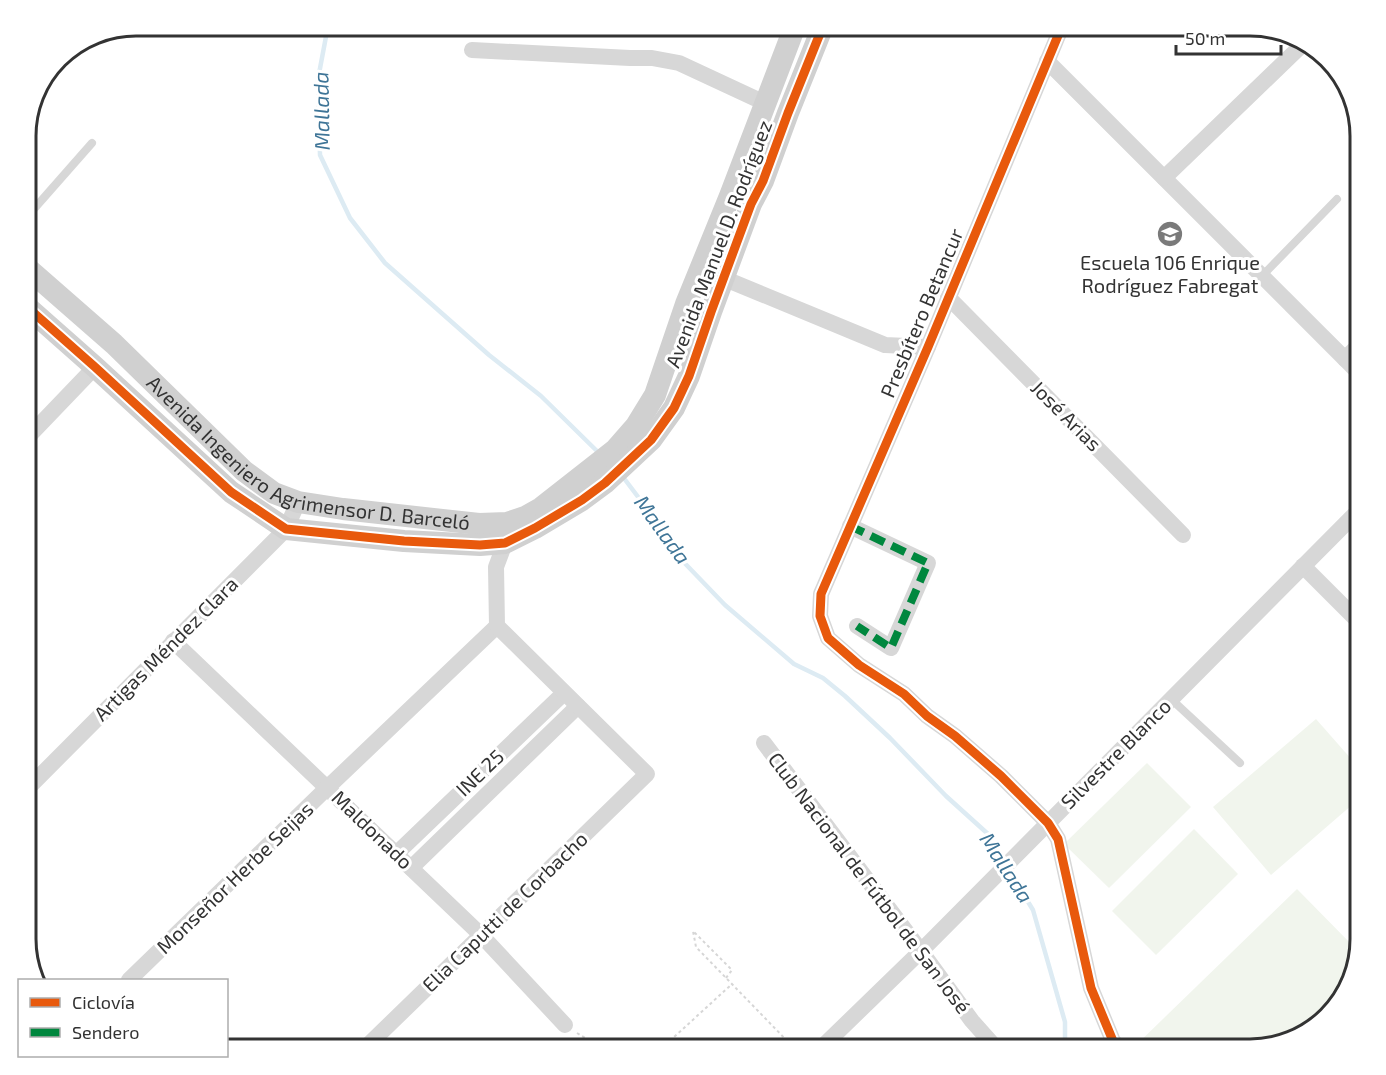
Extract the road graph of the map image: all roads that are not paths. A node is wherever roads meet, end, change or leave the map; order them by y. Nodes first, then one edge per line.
1 (791, 36) edge
2 (819, 36) edge
3 (1058, 36) edge
4 (1298, 49) edge
5 (472, 50) dead end
6 (1047, 61) junction
7 (765, 103) junction
8 (92, 143) dead end
9 (1164, 178) junction
10 (1337, 198) dead end
11 (36, 207) edge
12 (701, 269) junction
13 (36, 276) edge
14 (1262, 276) junction
15 (724, 278) junction
16 (948, 297) junction
17 (36, 315) edge
18 (928, 347) junction
19 (1350, 355) edge
20 (1346, 359) junction
21 (1350, 363) edge
22 (96, 367) junction
23 (36, 429) edge
24 (621, 456) junction
25 (298, 502) junction
26 (1350, 519) edge
27 (850, 526) junction
28 (286, 529) junction
29 (506, 533) junction
30 (1183, 535) dead end
31 (1304, 566) junction
32 (1350, 613) edge
33 (497, 626) junction
34 (857, 626) dead end
35 (173, 641) junction
36 (564, 693) junction
37 (1171, 699) junction
38 (578, 706) junction
39 (764, 743) dead end
40 (1240, 763) dead end
41 (36, 780) edge
42 (327, 788) junction
43 (1048, 823) junction
44 (396, 854) junction
45 (411, 868) junction
46 (481, 935) junction
47 (921, 951) junction
48 (131, 979) edge
49 (565, 1025) road end
50 (374, 1039) edge
51 (831, 1039) edge
52 (988, 1039) edge
53 (1112, 1039) edge

1 - 7 street, Avenida Manuel D. Rodríguez
2 - 15 street, Avenida Manuel D. Rodríguez
3 - 6 street, Presbítero Betancur
4 - 9 street
5 - 7 street
6 - 9 street
6 - 16 street, Presbítero Betancur
7 - 12 street, Avenida Manuel D. Rodríguez
8 - 11 lane
9 - 14 street
10 - 14 lane
12 - 15 street
12 - 24 street, Avenida Manuel D. Rodríguez
13 - 25 street, Avenida Ingeniero Agrimensor D. Barceló
14 - 20 street
15 - 18 street
15 - 24 street, Avenida Manuel D. Rodríguez
16 - 18 street, Presbítero Betancur
16 - 30 street, José Arias
17 - 22 street, Avenida Ingeniero Agrimensor D. Barceló
18 - 27 street, Presbítero Betancur
19 - 20 street
20 - 21 street
22 - 23 street
22 - 28 street, Avenida Ingeniero Agrimensor D. Barceló
24 - 29 street, Avenida Ingeniero Agrimensor D. Barceló
25 - 28 street, Artigas Méndez Clara
25 - 29 street, Avenida Ingeniero Agrimensor D. Barceló
26 - 31 street, Silvestre Blanco
27 - 34 street
27 - 43 street, Presbítero Betancur
28 - 29 street, Avenida Ingeniero Agrimensor D. Barceló
28 - 35 street, Artigas Méndez Clara
29 - 33 street
31 - 32 street
31 - 37 street, Silvestre Blanco
33 - 36 street
33 - 42 street, Monseñor Herbe Seijas
35 - 41 street, Artigas Méndez Clara
35 - 42 street, Maldonado
36 - 38 street
36 - 44 street, INE 25
37 - 40 lane
37 - 43 street, Silvestre Blanco
38 - 45 street, INE 25
38 - 46 street, Elia Caputti de Corbacho
39 - 47 street, Club Nacional de Fútbol de San José
42 - 44 street, Maldonado
42 - 48 street, Monseñor Herbe Seijas
43 - 47 street, Silvestre Blanco
43 - 53 street
44 - 45 street, Maldonado
45 - 46 street, Maldonado
46 - 49 street, Maldonado
46 - 50 street, Elia Caputti de Corbacho
47 - 51 street, Silvestre Blanco
47 - 52 street, Club Nacional de Fútbol de San José

